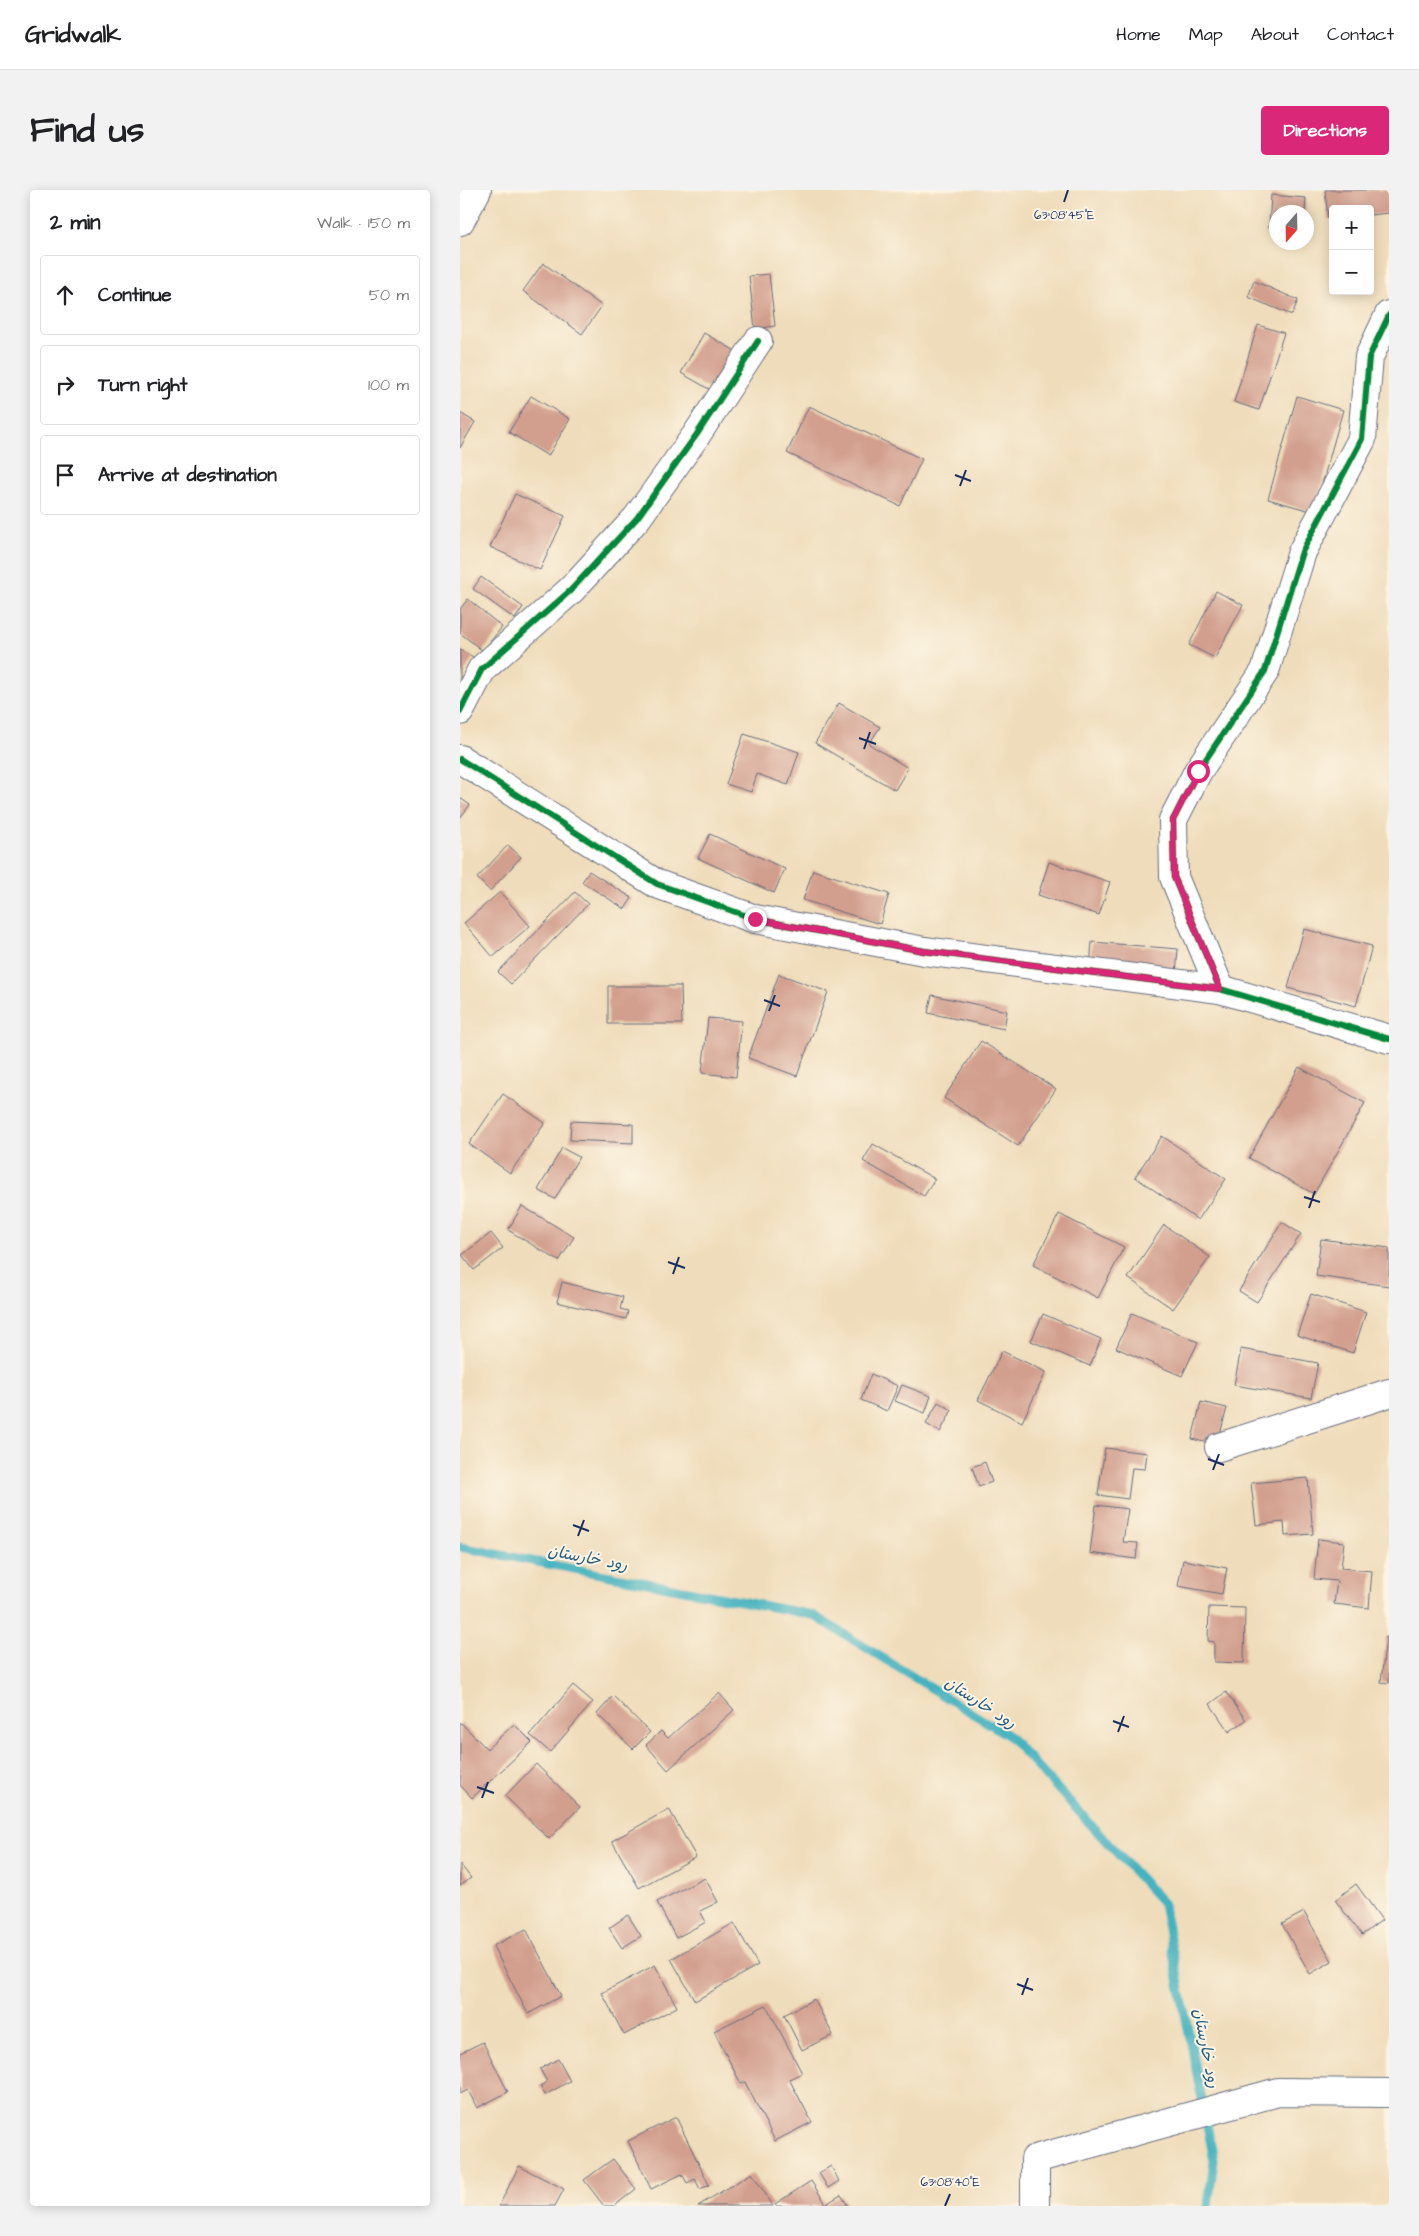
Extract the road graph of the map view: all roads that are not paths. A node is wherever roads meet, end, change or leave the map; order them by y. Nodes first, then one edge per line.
1 (477, 190) edge
2 (460, 221) edge
3 (1389, 315) edge
4 (758, 341) dead end
5 (460, 711) edge
6 (460, 759) edge
7 (1220, 989) junction
8 (1389, 1039) edge
9 (1389, 1393) edge
10 (1219, 1447) dead end
11 (1389, 2093) edge
12 (1035, 2206) edge

1 - 2 street
3 - 7 street
4 - 5 street
6 - 7 street
7 - 8 street
9 - 10 street
11 - 12 street

